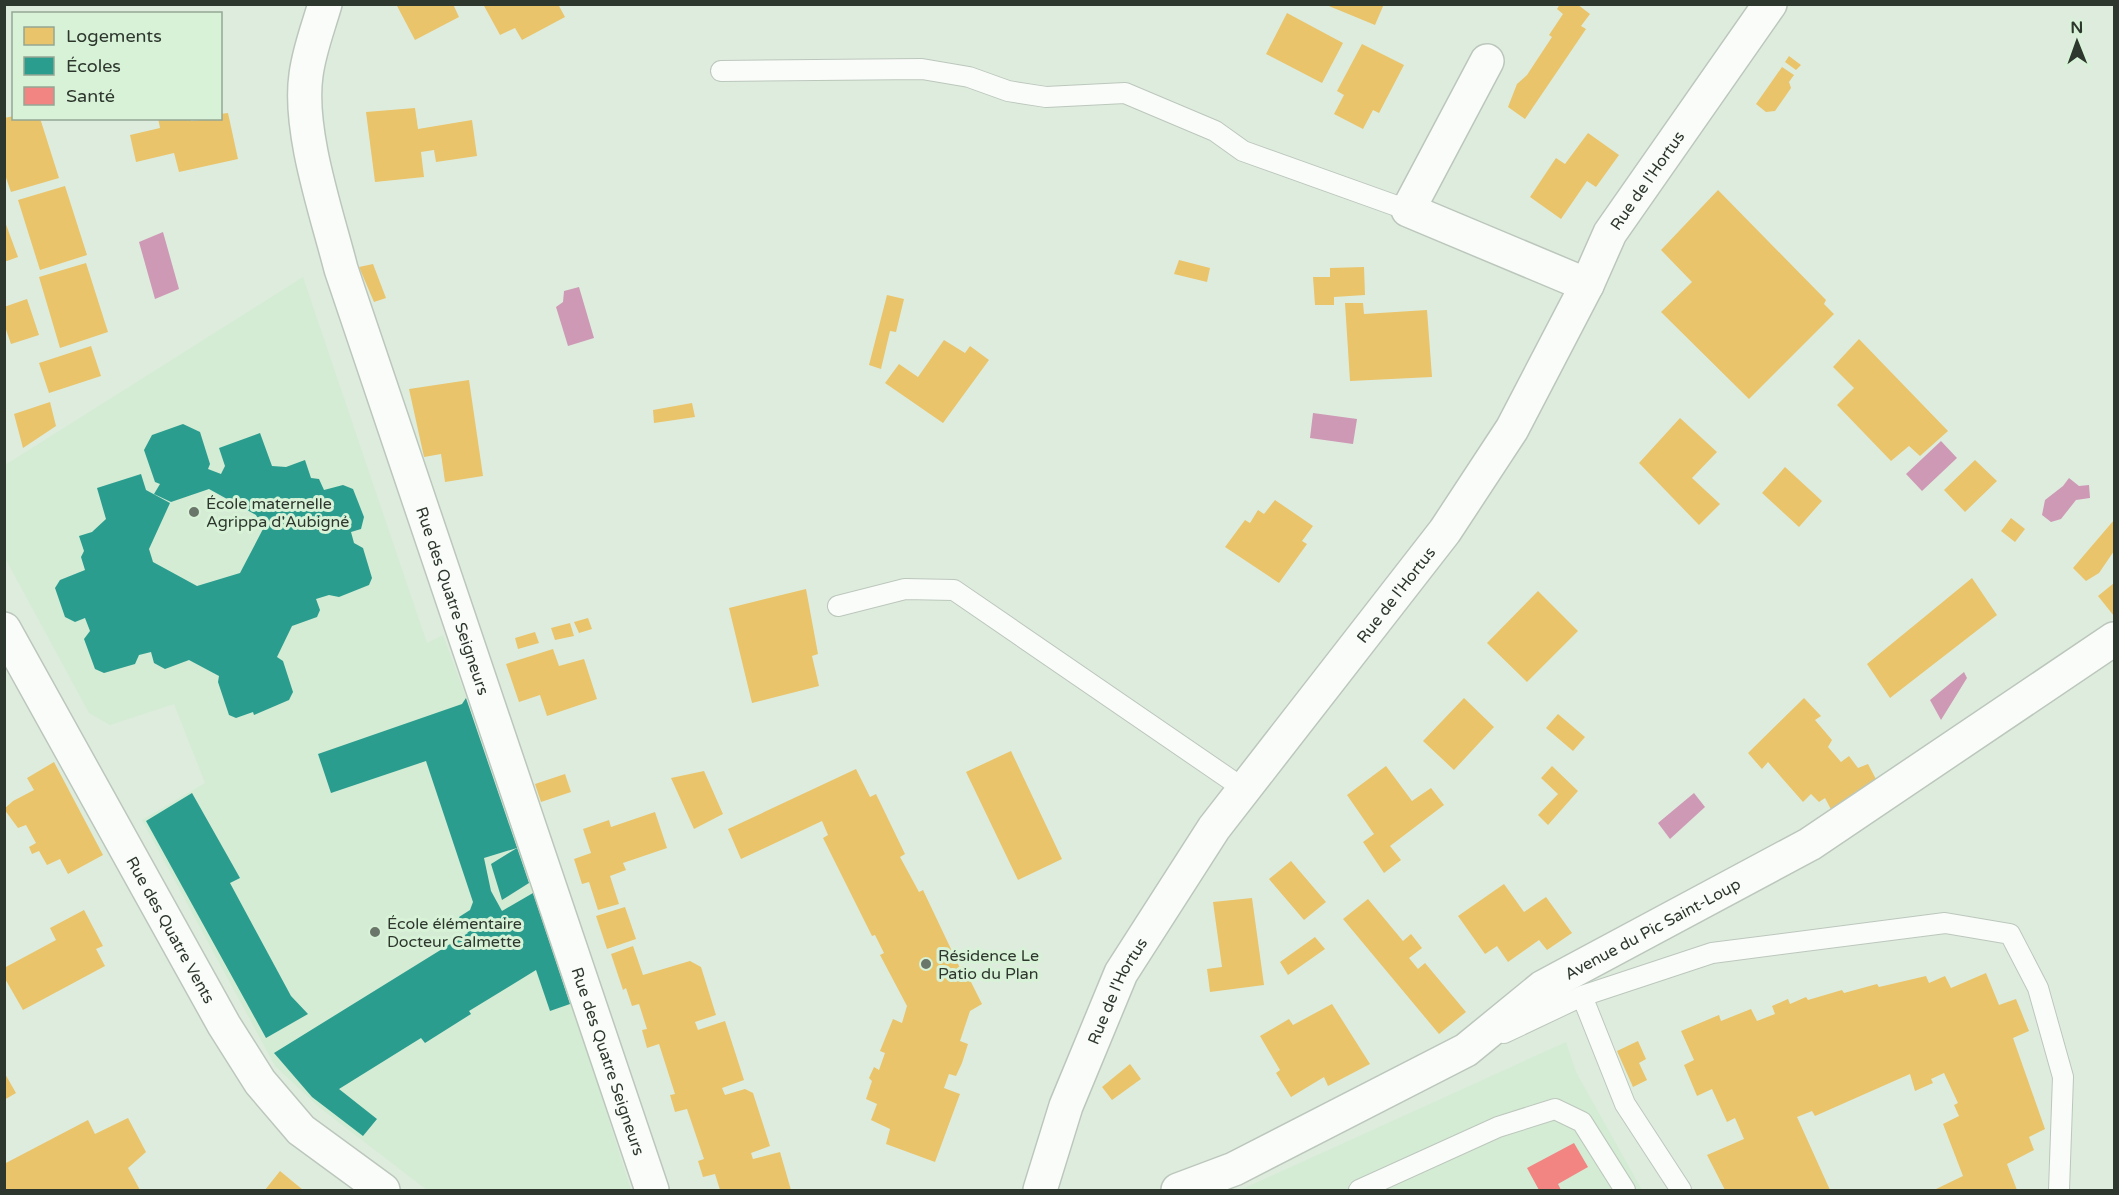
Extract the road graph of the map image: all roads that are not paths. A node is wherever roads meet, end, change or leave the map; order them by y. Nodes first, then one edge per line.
1 (325, 4) edge
2 (1770, 4) edge
3 (1487, 61) dead end
4 (721, 71) dead end
5 (1408, 210) junction
6 (1587, 285) junction
7 (838, 606) dead end
8 (4, 629) edge
9 (2115, 639) edge
10 (1244, 789) junction
11 (1582, 996) junction
12 (1466, 1050) junction
13 (383, 1191) edge
14 (652, 1191) edge
15 (1040, 1191) edge
16 (1178, 1191) edge
17 (1359, 1191) edge
18 (1625, 1191) edge
19 (1681, 1191) edge
20 (2059, 1191) edge

1 - 14 street, Rue des Quatre Seigneurs
2 - 6 street, Rue de l'Hortus
3 - 5 street
4 - 5 lane
5 - 6 street
6 - 10 street, Rue de l'Hortus
7 - 10 lane
8 - 13 street, Rue des Quatre Vents
9 - 12 street, Avenue du Pic Saint-Loup
10 - 15 street, Rue de l'Hortus
11 - 12 lane
11 - 19 lane
11 - 20 lane
12 - 16 street, Avenue du Pic Saint-Loup
17 - 18 lane

